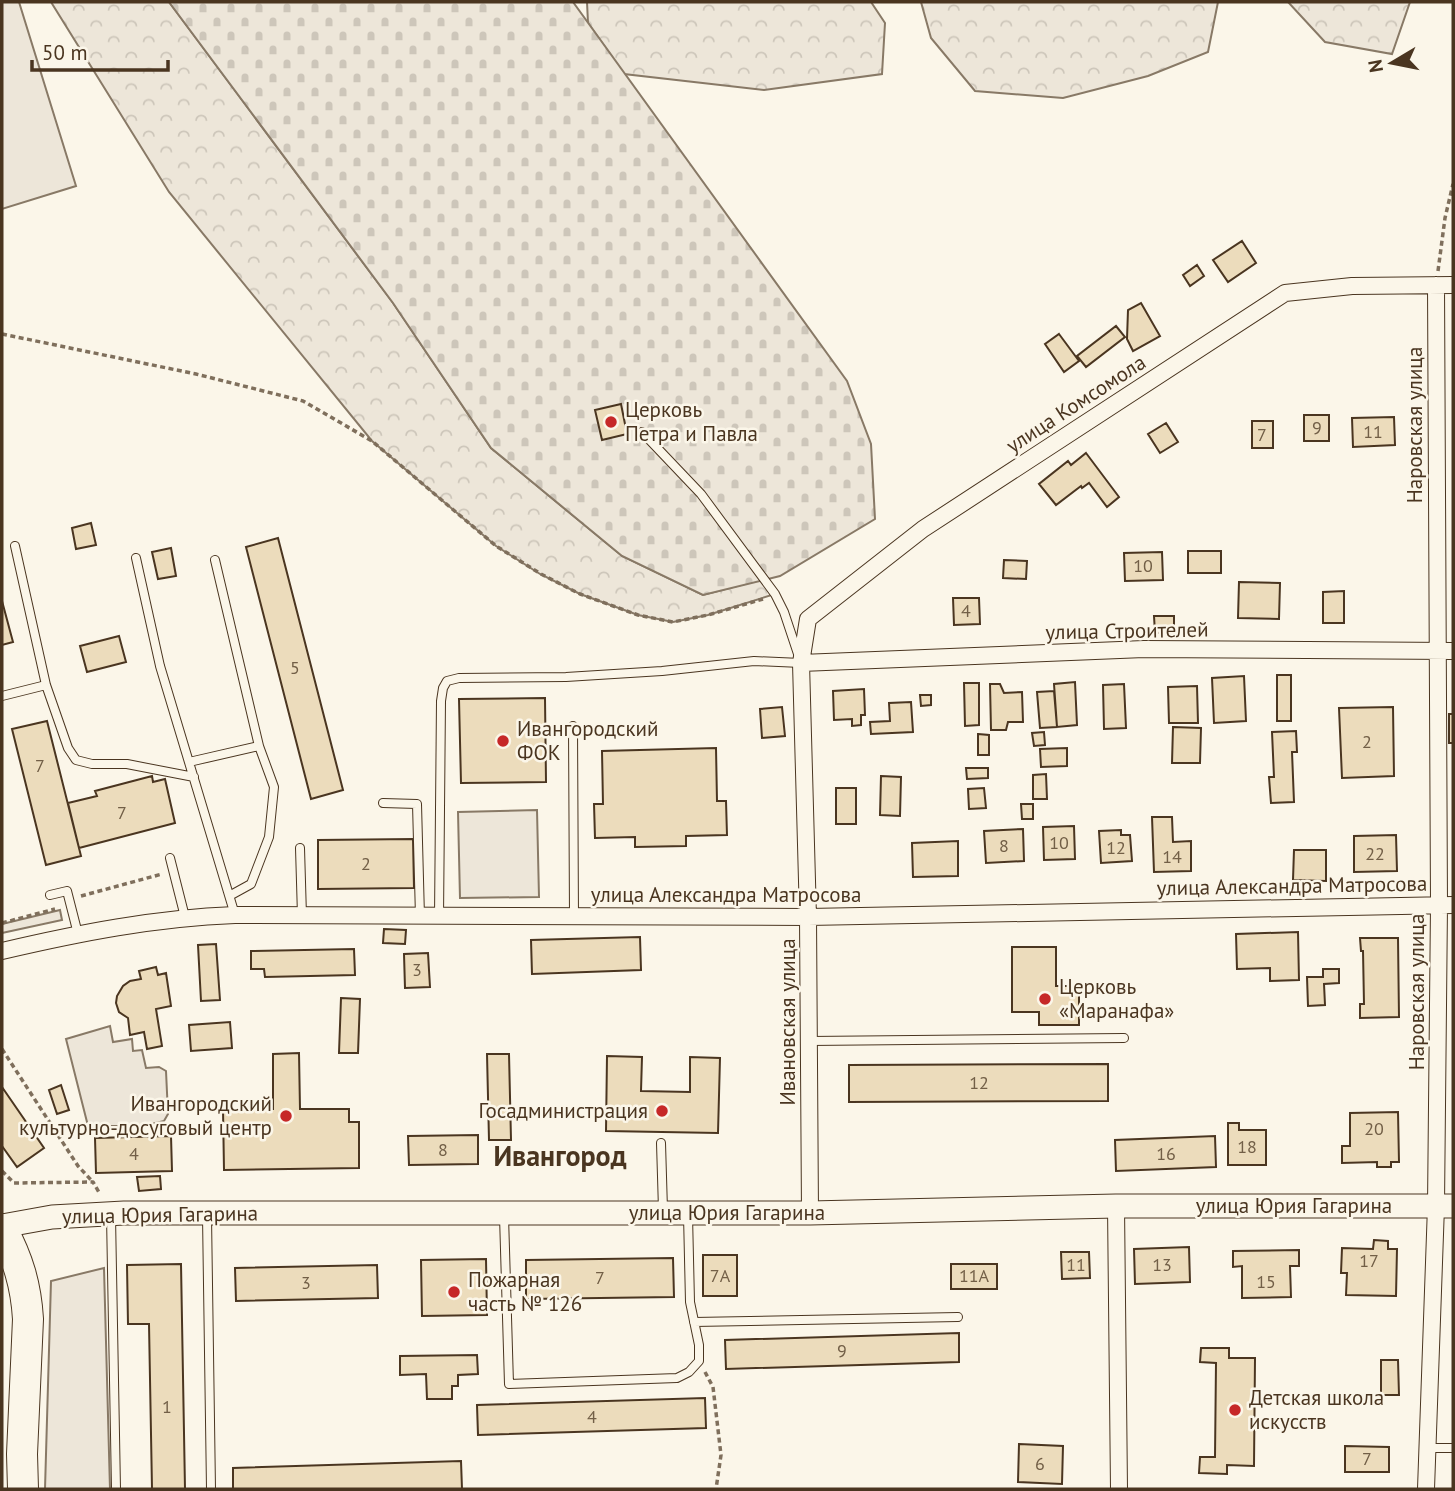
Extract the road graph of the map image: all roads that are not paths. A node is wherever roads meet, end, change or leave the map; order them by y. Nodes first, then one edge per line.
1 (1436, 285) junction
2 (1453, 285) edge
3 (642, 432) dead end
4 (15, 546) dead end
5 (136, 558) dead end
6 (215, 560) dead end
7 (1445, 651) edge
8 (801, 663) junction
9 (46, 685) junction
10 (2, 696) edge
11 (573, 726) dead end
12 (259, 746) junction
13 (189, 762) junction
14 (194, 777) junction
15 (383, 803) dead end
16 (300, 848) dead end
17 (170, 858) dead end
18 (50, 895) dead end
19 (231, 895) junction
20 (1446, 905) edge
21 (235, 915) junction
22 (302, 916) junction
23 (420, 916) junction
24 (185, 917) junction
25 (439, 917) junction
26 (574, 917) junction
27 (808, 917) junction
28 (78, 934) junction
29 (2, 951) edge
30 (1124, 1038) dead end
31 (809, 1041) junction
32 (661, 1143) dead end
33 (1116, 1206) junction
34 (1445, 1206) edge
35 (207, 1213) junction
36 (504, 1213) junction
37 (664, 1213) junction
38 (688, 1213) junction
39 (810, 1213) junction
40 (111, 1214) junction
41 (2, 1227) edge
42 (958, 1317) dead end
43 (694, 1322) junction
44 (1428, 1448) junction
45 (1453, 1448) edge
46 (23, 1489) edge
47 (116, 1489) edge
48 (211, 1489) edge
49 (1119, 1489) edge
50 (1426, 1489) edge

1 - 2 street, улица Комсомола
1 - 7 street, Наровская улица
1 - 8 street, улица Комсомола
3 - 8 lane
4 - 9 lane
5 - 13 lane
6 - 12 lane
7 - 8 street, улица Строителей
7 - 20 street, Наровская улица
8 - 25 lane
8 - 27 street, Ивановская улица
9 - 10 lane
9 - 14 lane
11 - 26 lane
12 - 13 lane
12 - 19 lane
13 - 14 lane
14 - 19 lane
15 - 23 lane
16 - 22 lane
17 - 24 lane
18 - 28 lane
19 - 21 lane
20 - 27 street, улица Александра Матросова
20 - 34 street, Наровская улица
21 - 22 street, улица Александра Матросова
21 - 24 street, улица Александра Матросова
22 - 23 street, улица Александра Матросова
23 - 25 street, улица Александра Матросова
24 - 28 street, улица Александра Матросова
25 - 26 street, улица Александра Матросова
26 - 27 street, улица Александра Матросова
27 - 31 street, Ивановская улица
28 - 29 street, улица Александра Матросова
30 - 31 lane
31 - 39 street, Ивановская улица
32 - 37 lane
33 - 34 street, улица Юрия Гагарина
33 - 39 street, улица Юрия Гагарина
33 - 49 street
34 - 44 street, Наровская улица
35 - 36 street, улица Юрия Гагарина
35 - 40 street, улица Юрия Гагарина
35 - 48 lane
36 - 37 street, улица Юрия Гагарина
36 - 43 lane
37 - 38 street, улица Юрия Гагарина
38 - 39 street, улица Юрия Гагарина
38 - 43 lane
40 - 41 street, улица Юрия Гагарина
40 - 47 lane
41 - 46 highway
42 - 43 lane
44 - 45 lane
44 - 50 street, Наровская улица

